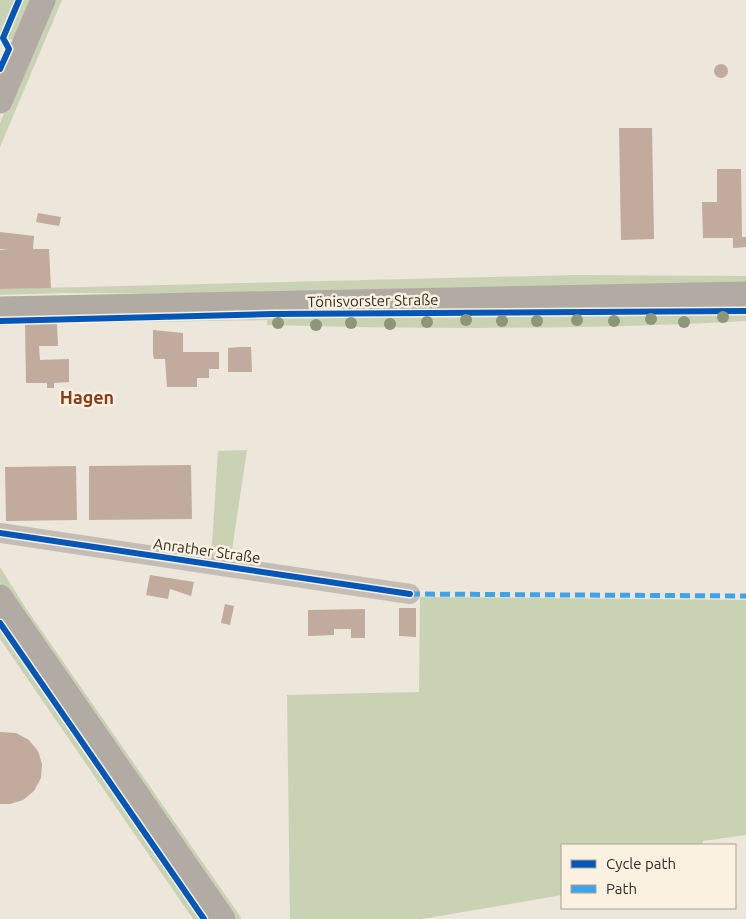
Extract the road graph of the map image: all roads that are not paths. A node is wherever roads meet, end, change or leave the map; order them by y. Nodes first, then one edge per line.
1 (43, 0) edge
2 (0, 101) edge
3 (746, 294) edge
4 (0, 309) edge
5 (0, 533) edge
6 (410, 594) dead end
7 (0, 597) edge
8 (223, 919) edge

1 - 2 main road
3 - 4 main road, Tönisvorster Straße
5 - 6 street, Anrather Straße
7 - 8 main road

